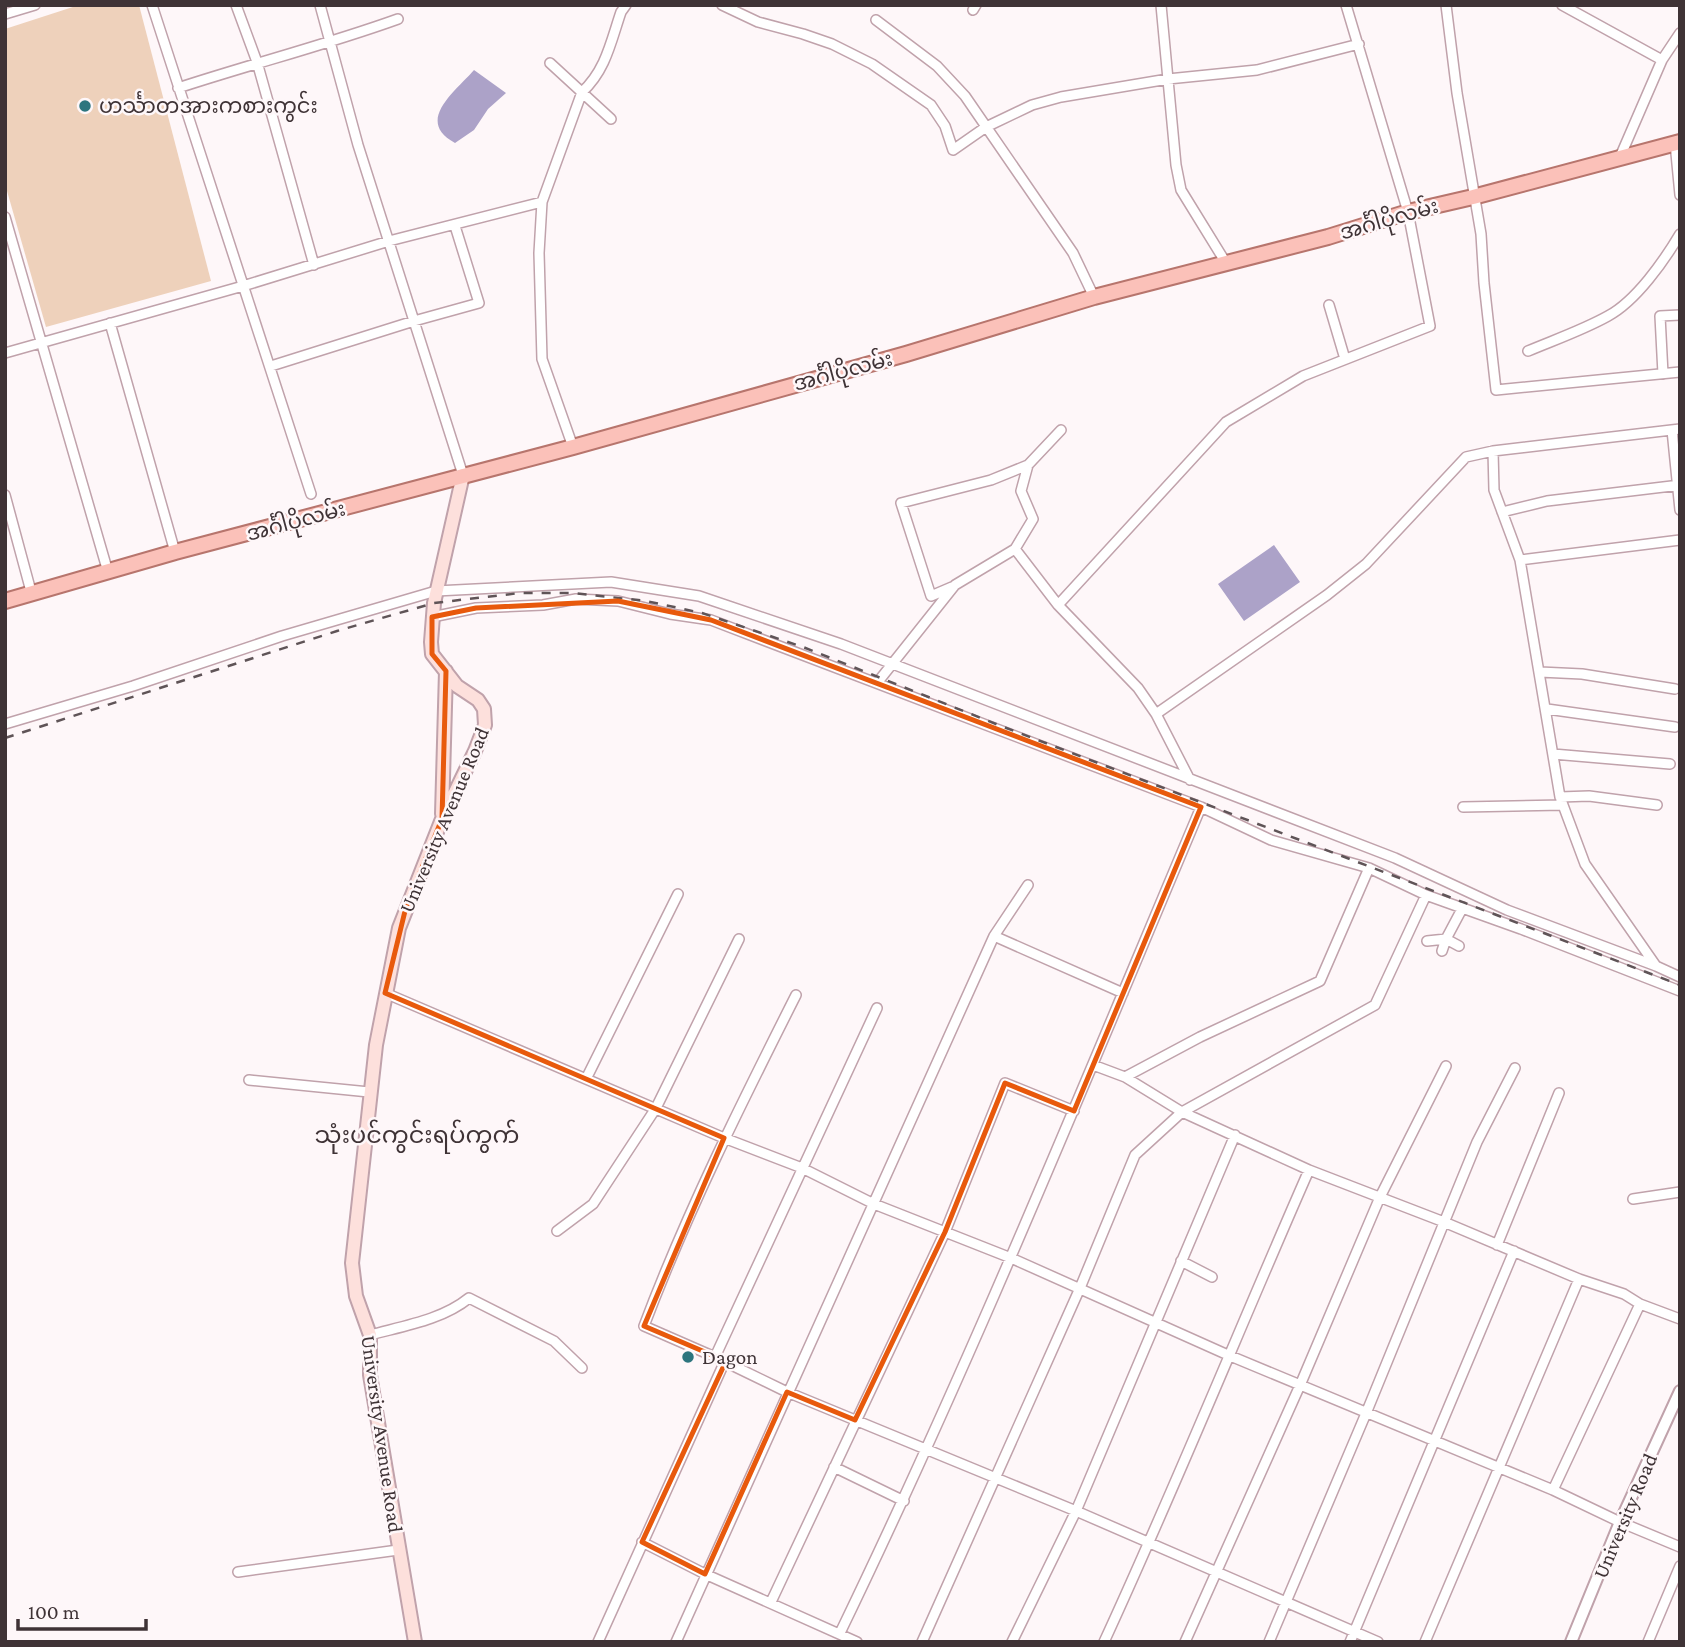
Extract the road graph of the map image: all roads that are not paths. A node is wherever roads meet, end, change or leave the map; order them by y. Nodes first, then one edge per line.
1 (35, 5) edge
2 (152, 5) edge
3 (236, 5) edge
4 (320, 5) edge
5 (626, 5) edge
6 (722, 5) edge
7 (1161, 5) edge
8 (1346, 5) edge
9 (1446, 5) edge
10 (1562, 5) edge
11 (5, 14) edge
12 (398, 19) dead end
13 (876, 20) dead end
14 (1680, 33) edge
15 (331, 43) junction
16 (1359, 44) junction
17 (1662, 60) junction
18 (257, 62) junction
19 (550, 63) dead end
20 (1168, 79) junction
21 (178, 88) junction
22 (582, 92) junction
23 (611, 118) dead end
24 (986, 127) junction
25 (1678, 142) edge
26 (1620, 157) junction
27 (1680, 195) edge
28 (1473, 197) junction
29 (542, 202) junction
30 (1408, 212) junction
31 (5, 217) edge
32 (455, 226) junction
33 (1680, 234) edge
34 (389, 241) junction
35 (1680, 254) edge
36 (1668, 255) junction
37 (1226, 263) junction
38 (314, 265) junction
39 (243, 286) junction
40 (1094, 297) junction
41 (1329, 305) dead end
42 (1680, 315) edge
43 (414, 321) junction
44 (110, 323) junction
45 (41, 342) junction
46 (1528, 351) dead end
47 (5, 353) edge
48 (1345, 359) junction
49 (271, 366) junction
50 (1680, 372) edge
51 (1663, 374) junction
52 (1676, 429) edge
53 (1060, 430) dead end
54 (573, 447) junction
55 (1493, 451) junction
56 (1028, 465) junction
57 (463, 475) junction
58 (1679, 485) edge
59 (5, 495) edge
60 (311, 495) dead end
61 (1680, 510) edge
62 (1502, 512) junction
63 (1680, 540) edge
64 (1016, 549) junction
65 (175, 552) junction
66 (1520, 560) junction
67 (108, 572) junction
68 (955, 585) junction
69 (436, 591) junction
70 (32, 595) junction
71 (5, 601) edge
72 (1058, 605) junction
73 (432, 617) junction
74 (893, 663) junction
75 (446, 671) junction
76 (1540, 672) junction
77 (877, 683) junction
78 (1675, 689) dead end
79 (1547, 709) junction
80 (1156, 714) junction
81 (5, 724) edge
82 (1675, 727) dead end
83 (1553, 754) junction
84 (1671, 764) dead end
85 (1190, 780) junction
86 (1561, 801) junction
87 (1657, 805) dead end
88 (1201, 807) junction
89 (1463, 807) dead end
90 (442, 819) junction
91 (1369, 868) junction
92 (1028, 885) dead end
93 (678, 894) dead end
94 (1426, 895) junction
95 (1463, 907) junction
96 (994, 936) junction
97 (739, 939) dead end
98 (1446, 939) junction
99 (1427, 941) dead end
100 (1458, 946) dead end
101 (1442, 951) dead end
102 (1656, 966) junction
103 (1680, 977) edge
104 (1680, 991) edge
105 (386, 993) junction
106 (1123, 993) junction
107 (796, 995) dead end
108 (877, 1008) dead end
109 (1093, 1065) junction
110 (1446, 1066) dead end
111 (1515, 1068) dead end
112 (1125, 1077) junction
113 (586, 1079) junction
114 (248, 1080) dead end
115 (369, 1092) junction
116 (1559, 1093) dead end
117 (656, 1108) junction
118 (1074, 1111) junction
119 (1182, 1112) junction
120 (1235, 1135) junction
121 (723, 1138) junction
122 (802, 1168) junction
123 (1309, 1170) junction
124 (1680, 1192) edge
125 (1380, 1197) junction
126 (1633, 1199) dead end
127 (874, 1204) junction
128 (1444, 1222) junction
129 (557, 1231) dead end
130 (945, 1232) junction
131 (1497, 1245) junction
132 (1514, 1251) junction
133 (1011, 1258) junction
134 (1181, 1261) junction
135 (1212, 1277) dead end
136 (1579, 1279) junction
137 (1080, 1289) junction
138 (1640, 1304) junction
139 (1680, 1319) edge
140 (1156, 1322) junction
141 (370, 1335) junction
142 (1228, 1355) junction
143 (715, 1357) junction
144 (726, 1362) junction
145 (582, 1368) dead end
146 (1301, 1383) junction
147 (1680, 1391) edge
148 (787, 1392) junction
149 (1367, 1411) junction
150 (855, 1420) junction
151 (1433, 1441) junction
152 (927, 1449) junction
153 (834, 1466) junction
154 (1497, 1469) junction
155 (996, 1479) junction
156 (1553, 1490) junction
157 (904, 1501) junction
158 (1076, 1511) junction
159 (1620, 1522) junction
160 (642, 1542) junction
161 (1150, 1544) junction
162 (1680, 1547) edge
163 (398, 1550) junction
164 (1680, 1566) edge
165 (238, 1572) dead end
166 (1216, 1573) junction
167 (705, 1574) junction
168 (1285, 1601) junction
169 (771, 1602) junction
170 (1354, 1632) junction
171 (843, 1637) edge
172 (415, 1642) edge
173 (598, 1642) edge
174 (676, 1642) edge
175 (857, 1642) edge
176 (922, 1642) edge
177 (1012, 1642) edge
178 (1104, 1642) edge
179 (1185, 1642) edge
180 (1269, 1642) edge
181 (1350, 1642) edge
182 (1378, 1642) edge
183 (1425, 1642) edge
184 (1571, 1642) edge
185 (1648, 1642) edge

1 - 11 street
2 - 21 street
3 - 18 street
4 - 15 street
5 - 22 street
6 - 24 street
7 - 20 street
8 - 16 street
9 - 28 street
10 - 17 street
12 - 15 street
13 - 24 street
14 - 17 street
15 - 18 street
15 - 34 street
16 - 20 street
16 - 30 street
17 - 26 street
18 - 21 street
18 - 38 street
19 - 22 street
20 - 24 street
20 - 37 street
21 - 39 street
22 - 23 street
22 - 29 street
24 - 40 street
25 - 26 main road, အင်္ဂါပိုလမ်း
25 - 27 street
26 - 28 main road, အင်္ဂါပိုလမ်း
28 - 30 main road, အင်္ဂါပိုလမ်း
28 - 51 street
29 - 32 street
29 - 54 street
30 - 37 main road, အင်္ဂါပိုလမ်း
30 - 48 street
31 - 45 street
32 - 34 street
32 - 43 street
33 - 36 street
34 - 38 street
34 - 43 street
35 - 36 street
36 - 46 street
37 - 40 main road, အင်္ဂါပိုလမ်း
38 - 39 street
39 - 44 street
39 - 49 street
40 - 54 main road, အင်္ဂါပိုလမ်း
41 - 48 street
42 - 51 street
43 - 49 street
43 - 57 street
44 - 45 street
44 - 65 street
45 - 47 street
45 - 67 street
48 - 72 street
49 - 60 street
50 - 51 street
52 - 55 street
52 - 58 street
53 - 56 street
54 - 57 main road, အင်္ဂါပိုလမ်း
55 - 62 street
55 - 80 street
56 - 64 street
56 - 68 street
57 - 65 main road, အင်္ဂါပိုလမ်း
57 - 69 main road, University Avenue Road
58 - 61 street
58 - 62 street
59 - 70 street
62 - 66 street
63 - 66 street
64 - 68 street
64 - 72 street
65 - 67 main road, အင်္ဂါပိုလမ်း
66 - 76 street
67 - 70 main road, အင်္ဂါပိုလမ်း
68 - 74 street
69 - 73 main road, University Avenue Road
69 - 74 street
69 - 81 street
70 - 71 main road, အင်္ဂါပိုလမ်း
72 - 80 street
73 - 75 main road, University Avenue Road
73 - 77 street
74 - 77 street
74 - 85 street
75 - 90 main road
75 - 90 main road, University Avenue Road
76 - 78 street
76 - 79 street
77 - 88 street
79 - 82 street
79 - 83 street
80 - 85 street
83 - 84 street
83 - 86 street
85 - 102 street
86 - 87 street
86 - 89 street
86 - 102 street
88 - 91 street
88 - 106 street
90 - 105 main road, University Avenue Road
91 - 94 street
91 - 112 street
92 - 96 street
93 - 113 street
94 - 95 street
94 - 119 street
95 - 98 street
95 - 104 street
96 - 106 street
96 - 127 street
97 - 117 street
98 - 99 street
98 - 100 street
98 - 101 street
102 - 103 street
105 - 113 street
105 - 115 main road, University Avenue Road
106 - 109 street
107 - 121 street
108 - 122 street
109 - 112 street
109 - 118 street
110 - 125 street
111 - 128 street
112 - 119 street
113 - 117 street
114 - 115 street
115 - 141 main road, University Avenue Road
116 - 131 street
117 - 121 street
117 - 129 street
118 - 130 street
118 - 133 street
119 - 120 street
119 - 137 street
120 - 123 street
120 - 134 street
121 - 122 street
121 - 143 street
122 - 127 street
122 - 143 street
123 - 125 street
123 - 142 street
124 - 126 street
125 - 128 street
125 - 146 street
127 - 130 street
127 - 148 street
128 - 131 street
128 - 149 street
130 - 133 street
130 - 150 street
131 - 132 street
132 - 136 street
132 - 151 street
133 - 137 street
133 - 152 street
134 - 135 street
134 - 140 street
136 - 138 street
136 - 154 street
137 - 140 street
137 - 155 street
138 - 139 street
138 - 156 street
140 - 142 street
140 - 158 street
141 - 145 street
141 - 163 main road, University Avenue Road
142 - 146 street
142 - 161 street
143 - 144 street
144 - 148 street
144 - 160 street
146 - 149 street
146 - 166 street
147 - 159 street, University Road
148 - 150 street
148 - 167 street
149 - 151 street
149 - 168 street
150 - 152 street
150 - 153 street
151 - 154 street
151 - 170 street
152 - 155 street
152 - 157 street
153 - 157 street
153 - 169 street
154 - 156 street
154 - 183 street
155 - 158 street
155 - 176 street
156 - 159 street
157 - 171 street
158 - 161 street
158 - 177 street
159 - 162 street
159 - 184 street, University Road
160 - 167 street
160 - 173 street
161 - 166 street
161 - 178 street
163 - 165 street
163 - 172 main road, University Avenue Road
164 - 185 street
166 - 168 street
166 - 179 street
167 - 169 street
167 - 174 street
168 - 170 street
168 - 180 street
169 - 171 street
170 - 181 street
170 - 182 street
171 - 175 street

